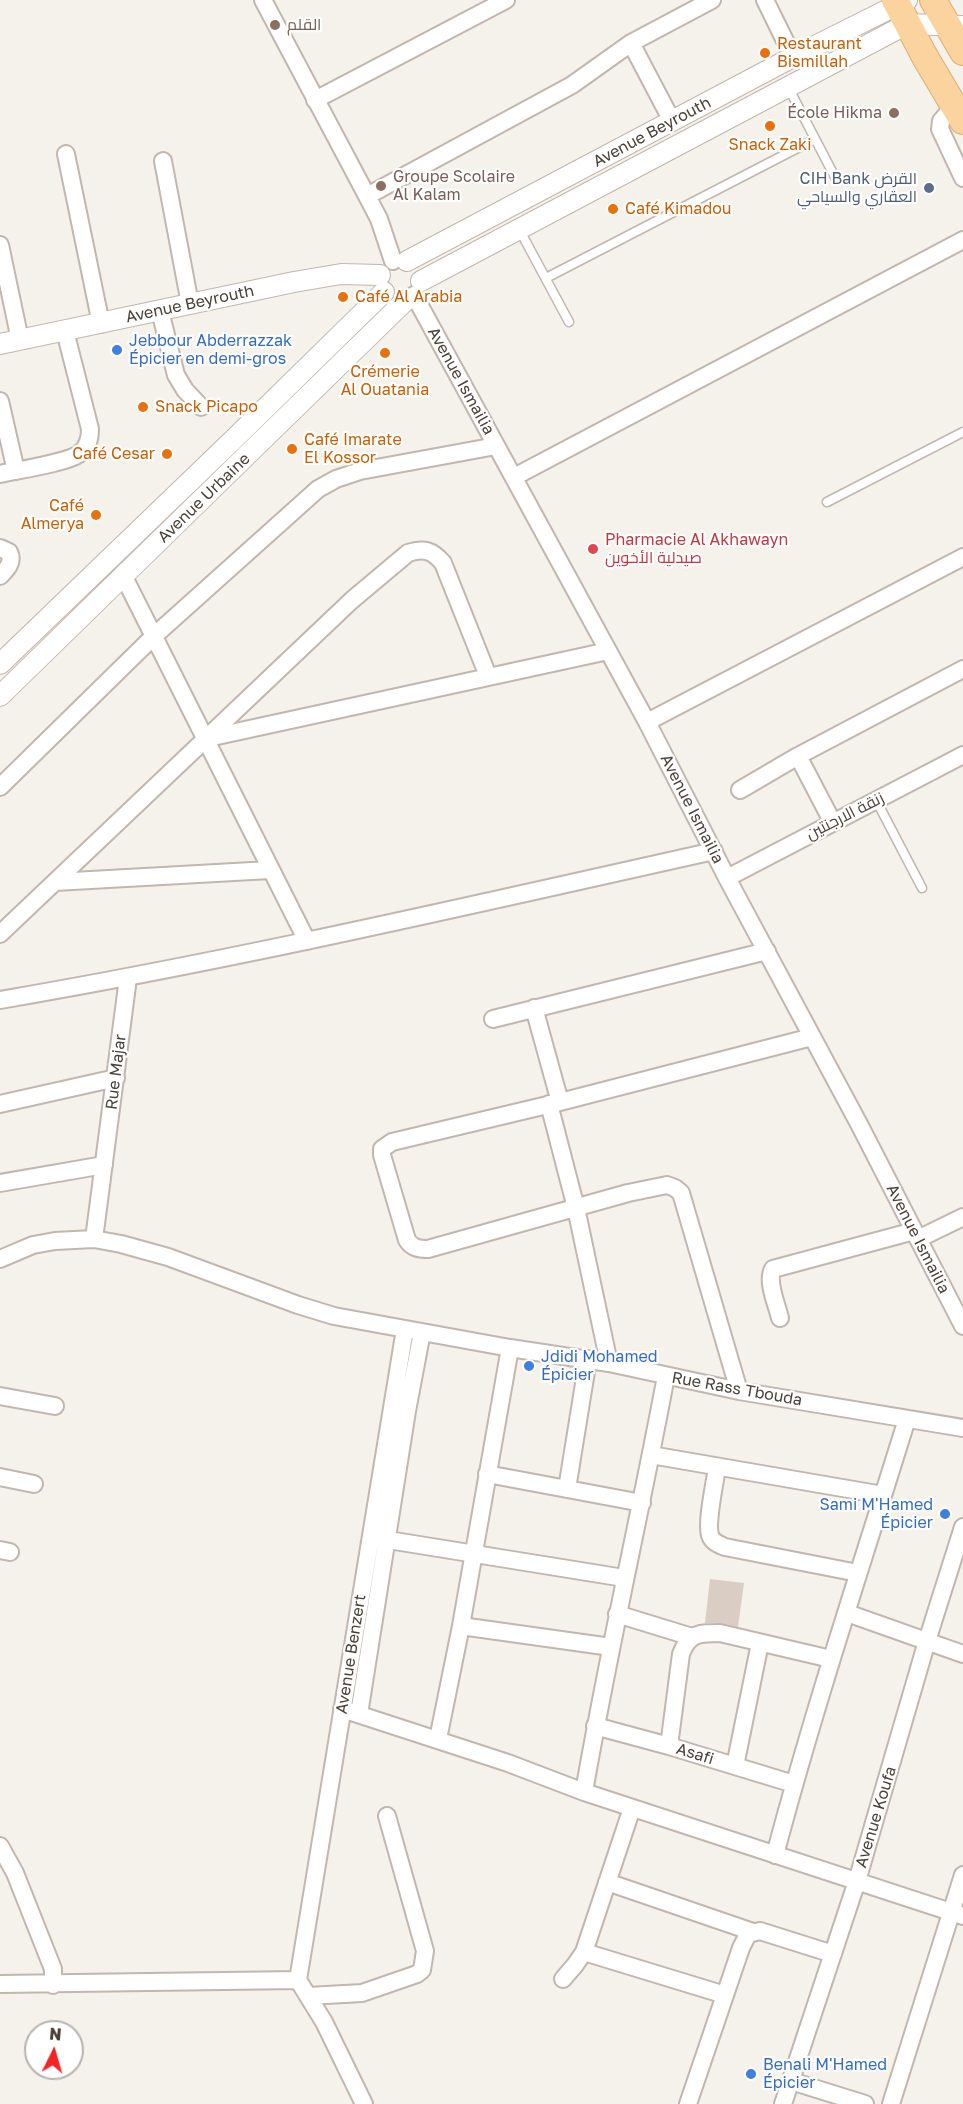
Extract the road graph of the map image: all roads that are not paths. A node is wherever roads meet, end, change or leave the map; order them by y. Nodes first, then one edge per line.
1 (264, 0) edge
2 (506, 0) edge
3 (712, 0) edge
4 (765, 0) edge
5 (933, 0) edge
6 (902, 7) edge
7 (955, 25) edge
8 (631, 43) junction
9 (963, 52) edge
10 (793, 57) junction
11 (788, 87) junction
12 (315, 100) junction
13 (959, 114) edge
14 (672, 121) junction
15 (815, 139) junction
16 (66, 154) dead end
17 (162, 161) dead end
18 (963, 178) edge
19 (837, 179) dead end
20 (367, 196) junction
21 (519, 228) junction
22 (963, 240) edge
23 (0, 245) edge
24 (400, 261) junction
25 (546, 278) junction
26 (382, 284) junction
27 (414, 292) junction
28 (190, 304) junction
29 (159, 311) junction
30 (569, 322) dead end
31 (101, 324) junction
32 (65, 331) junction
33 (20, 340) junction
34 (0, 344) edge
35 (0, 401) edge
36 (201, 407) dead end
37 (963, 432) edge
38 (496, 446) junction
39 (8, 472) edge
40 (514, 477) junction
41 (827, 502) dead end
42 (0, 548) edge
43 (963, 557) edge
44 (123, 575) junction
45 (0, 576) edge
46 (154, 636) junction
47 (608, 651) junction
48 (0, 664) edge
49 (963, 669) edge
50 (488, 676) junction
51 (0, 696) edge
52 (647, 722) junction
53 (206, 739) junction
54 (963, 755) edge
55 (798, 756) junction
56 (0, 787) edge
57 (740, 790) dead end
58 (876, 800) junction
59 (833, 823) junction
60 (714, 851) junction
61 (270, 870) junction
62 (727, 878) junction
63 (55, 882) junction
64 (922, 888) dead end
65 (0, 934) edge
66 (307, 942) junction
67 (767, 951) junction
68 (128, 978) junction
69 (0, 1000) edge
70 (534, 1008) junction
71 (493, 1019) dead end
72 (812, 1037) junction
73 (116, 1078) junction
74 (555, 1103) junction
75 (0, 1104) edge
76 (104, 1165) junction
77 (0, 1183) edge
78 (576, 1208) junction
79 (963, 1217) edge
80 (916, 1235) junction
81 (94, 1239) junction
82 (0, 1259) edge
83 (780, 1318) dead end
84 (963, 1326) edge
85 (405, 1329) junction
86 (422, 1332) junction
87 (510, 1348) junction
88 (588, 1359) junction
89 (609, 1363) junction
90 (666, 1376) junction
91 (739, 1391) junction
92 (0, 1396) edge
93 (55, 1406) dead end
94 (907, 1419) junction
95 (963, 1428) edge
96 (651, 1455) junction
97 (717, 1467) junction
98 (487, 1474) junction
99 (0, 1477) edge
100 (33, 1484) dead end
101 (567, 1489) junction
102 (883, 1495) junction
103 (642, 1503) junction
104 (963, 1527) edge
105 (378, 1539) junction
106 (473, 1555) junction
107 (858, 1573) junction
108 (624, 1578) junction
109 (847, 1613) junction
110 (617, 1614) junction
111 (461, 1626) junction
112 (692, 1637) junction
113 (927, 1641) junction
114 (760, 1642) junction
115 (611, 1647) junction
116 (963, 1654) edge
117 (831, 1659) junction
118 (342, 1708) junction
119 (359, 1714) junction
120 (595, 1726) junction
121 (438, 1739) junction
122 (669, 1746) junction
123 (735, 1766) junction
124 (794, 1784) junction
125 (584, 1792) junction
126 (632, 1808) junction
127 (387, 1816) dead end
128 (0, 1846) edge
129 (775, 1855) junction
130 (963, 1875) edge
131 (857, 1881) junction
132 (607, 1882) junction
133 (957, 1914) edge
134 (753, 1932) junction
135 (584, 1952) junction
136 (833, 1954) junction
137 (563, 1979) dead end
138 (298, 1980) junction
139 (0, 1984) edge
140 (53, 1984) junction
141 (308, 1995) junction
142 (725, 1995) junction
143 (791, 2081) junction
144 (364, 2104) edge
145 (688, 2104) edge
146 (783, 2104) edge
147 (865, 2104) edge
148 (891, 2104) edge

1 - 12 street
2 - 12 street
3 - 8 street
4 - 10 street
5 - 7 main road
6 - 7 street
6 - 10 street, Avenue Beyrouth
6 - 11 street, Avenue Beyrouth
6 - 13 main road
7 - 9 main road
8 - 14 street
8 - 20 street
10 - 14 street, Avenue Beyrouth
11 - 15 lane
11 - 21 street, Avenue Beyrouth
12 - 20 street
13 - 18 street
14 - 24 street, Avenue Beyrouth
15 - 19 lane
15 - 25 lane
16 - 31 street
17 - 28 street
20 - 24 street
21 - 25 lane
21 - 27 street, Avenue Beyrouth
22 - 40 street
23 - 33 street
24 - 26 street
24 - 27 street
25 - 30 lane
26 - 27 street
26 - 28 street, Avenue Beyrouth
26 - 48 street, Avenue Urbaine
27 - 38 street, Avenue Ismailia
27 - 44 street, Avenue Urbaine
28 - 29 street, Avenue Beyrouth
29 - 31 street, Avenue Beyrouth
29 - 36 street
31 - 32 street, Avenue Beyrouth
32 - 33 street, Avenue Beyrouth
32 - 39 street
33 - 34 street, Avenue Beyrouth
35 - 39 street
37 - 41 lane
38 - 40 street, Avenue Ismailia
38 - 46 street
40 - 47 street, Avenue Ismailia
42 - 45 street
43 - 52 street
44 - 46 street
44 - 51 street, Avenue Urbaine
46 - 53 street
46 - 56 street
47 - 50 street
47 - 52 street, Avenue Ismailia
49 - 55 street
50 - 53 street
50 - 53 street
52 - 60 street, Avenue Ismailia
53 - 61 street
53 - 63 street
54 - 58 street, زنقة الارجنتين
55 - 57 street
55 - 59 street
58 - 59 street, زنقة الارجنتين
58 - 64 lane
59 - 62 street, زنقة الارجنتين
60 - 62 street, Avenue Ismailia
60 - 66 street
61 - 63 street
61 - 66 street
62 - 67 street, Avenue Ismailia
63 - 65 street
66 - 68 street
67 - 70 street
67 - 72 street, Avenue Ismailia
68 - 69 street
68 - 73 street, Rue Majar
70 - 71 street
70 - 74 street
72 - 74 street
72 - 80 street, Avenue Ismailia
73 - 75 street
73 - 76 street, Rue Majar
74 - 78 street
74 - 78 street
76 - 77 street
76 - 81 street, Rue Majar
78 - 89 street
78 - 91 street
79 - 80 street
80 - 83 street
80 - 84 street, Avenue Ismailia
81 - 82 street, Rue Rass Tbouda
81 - 85 street, Rue Rass Tbouda
85 - 86 street, Rue Rass Tbouda
85 - 105 street, Avenue Benzert
86 - 87 street, Rue Rass Tbouda
86 - 105 street, Avenue Benzert
87 - 88 street, Rue Rass Tbouda
87 - 98 street
88 - 89 street, Rue Rass Tbouda
88 - 101 street
89 - 90 street, Rue Rass Tbouda
90 - 91 street, Rue Rass Tbouda
90 - 96 street
91 - 94 street, Rue Rass Tbouda
92 - 93 street
94 - 95 street, Rue Rass Tbouda
94 - 102 street
96 - 97 street
96 - 103 street
97 - 102 street
97 - 107 street
98 - 101 street
98 - 106 street
99 - 100 street
101 - 103 street
102 - 107 street
103 - 108 street
104 - 113 street, Avenue Koufa
105 - 106 street
105 - 118 street, Avenue Benzert
105 - 119 street, Avenue Benzert
106 - 108 street
106 - 111 street
107 - 109 street
108 - 110 street
109 - 113 street
109 - 117 street
110 - 112 street
110 - 115 street
111 - 115 street
111 - 121 street
112 - 114 street
112 - 122 street
113 - 116 street
113 - 131 street, Avenue Koufa
114 - 117 street
114 - 123 street
115 - 120 street
117 - 124 street
118 - 119 street
118 - 138 street, Avenue Benzert
119 - 121 street
120 - 122 street, Asafi
120 - 125 street
121 - 125 street
122 - 123 street, Asafi
123 - 124 street, Asafi
124 - 129 street
125 - 126 street
126 - 129 street
126 - 132 street
127 - 141 street
128 - 140 street
129 - 131 street
130 - 133 street
131 - 133 street
131 - 136 street, Avenue Koufa
132 - 134 street
132 - 135 street
133 - 148 street
134 - 136 street
134 - 142 street
135 - 137 street
135 - 142 street
136 - 143 street, Avenue Koufa
138 - 140 street
138 - 141 street
139 - 140 street
141 - 144 street
142 - 145 street
143 - 146 street, Avenue Koufa
143 - 147 street

